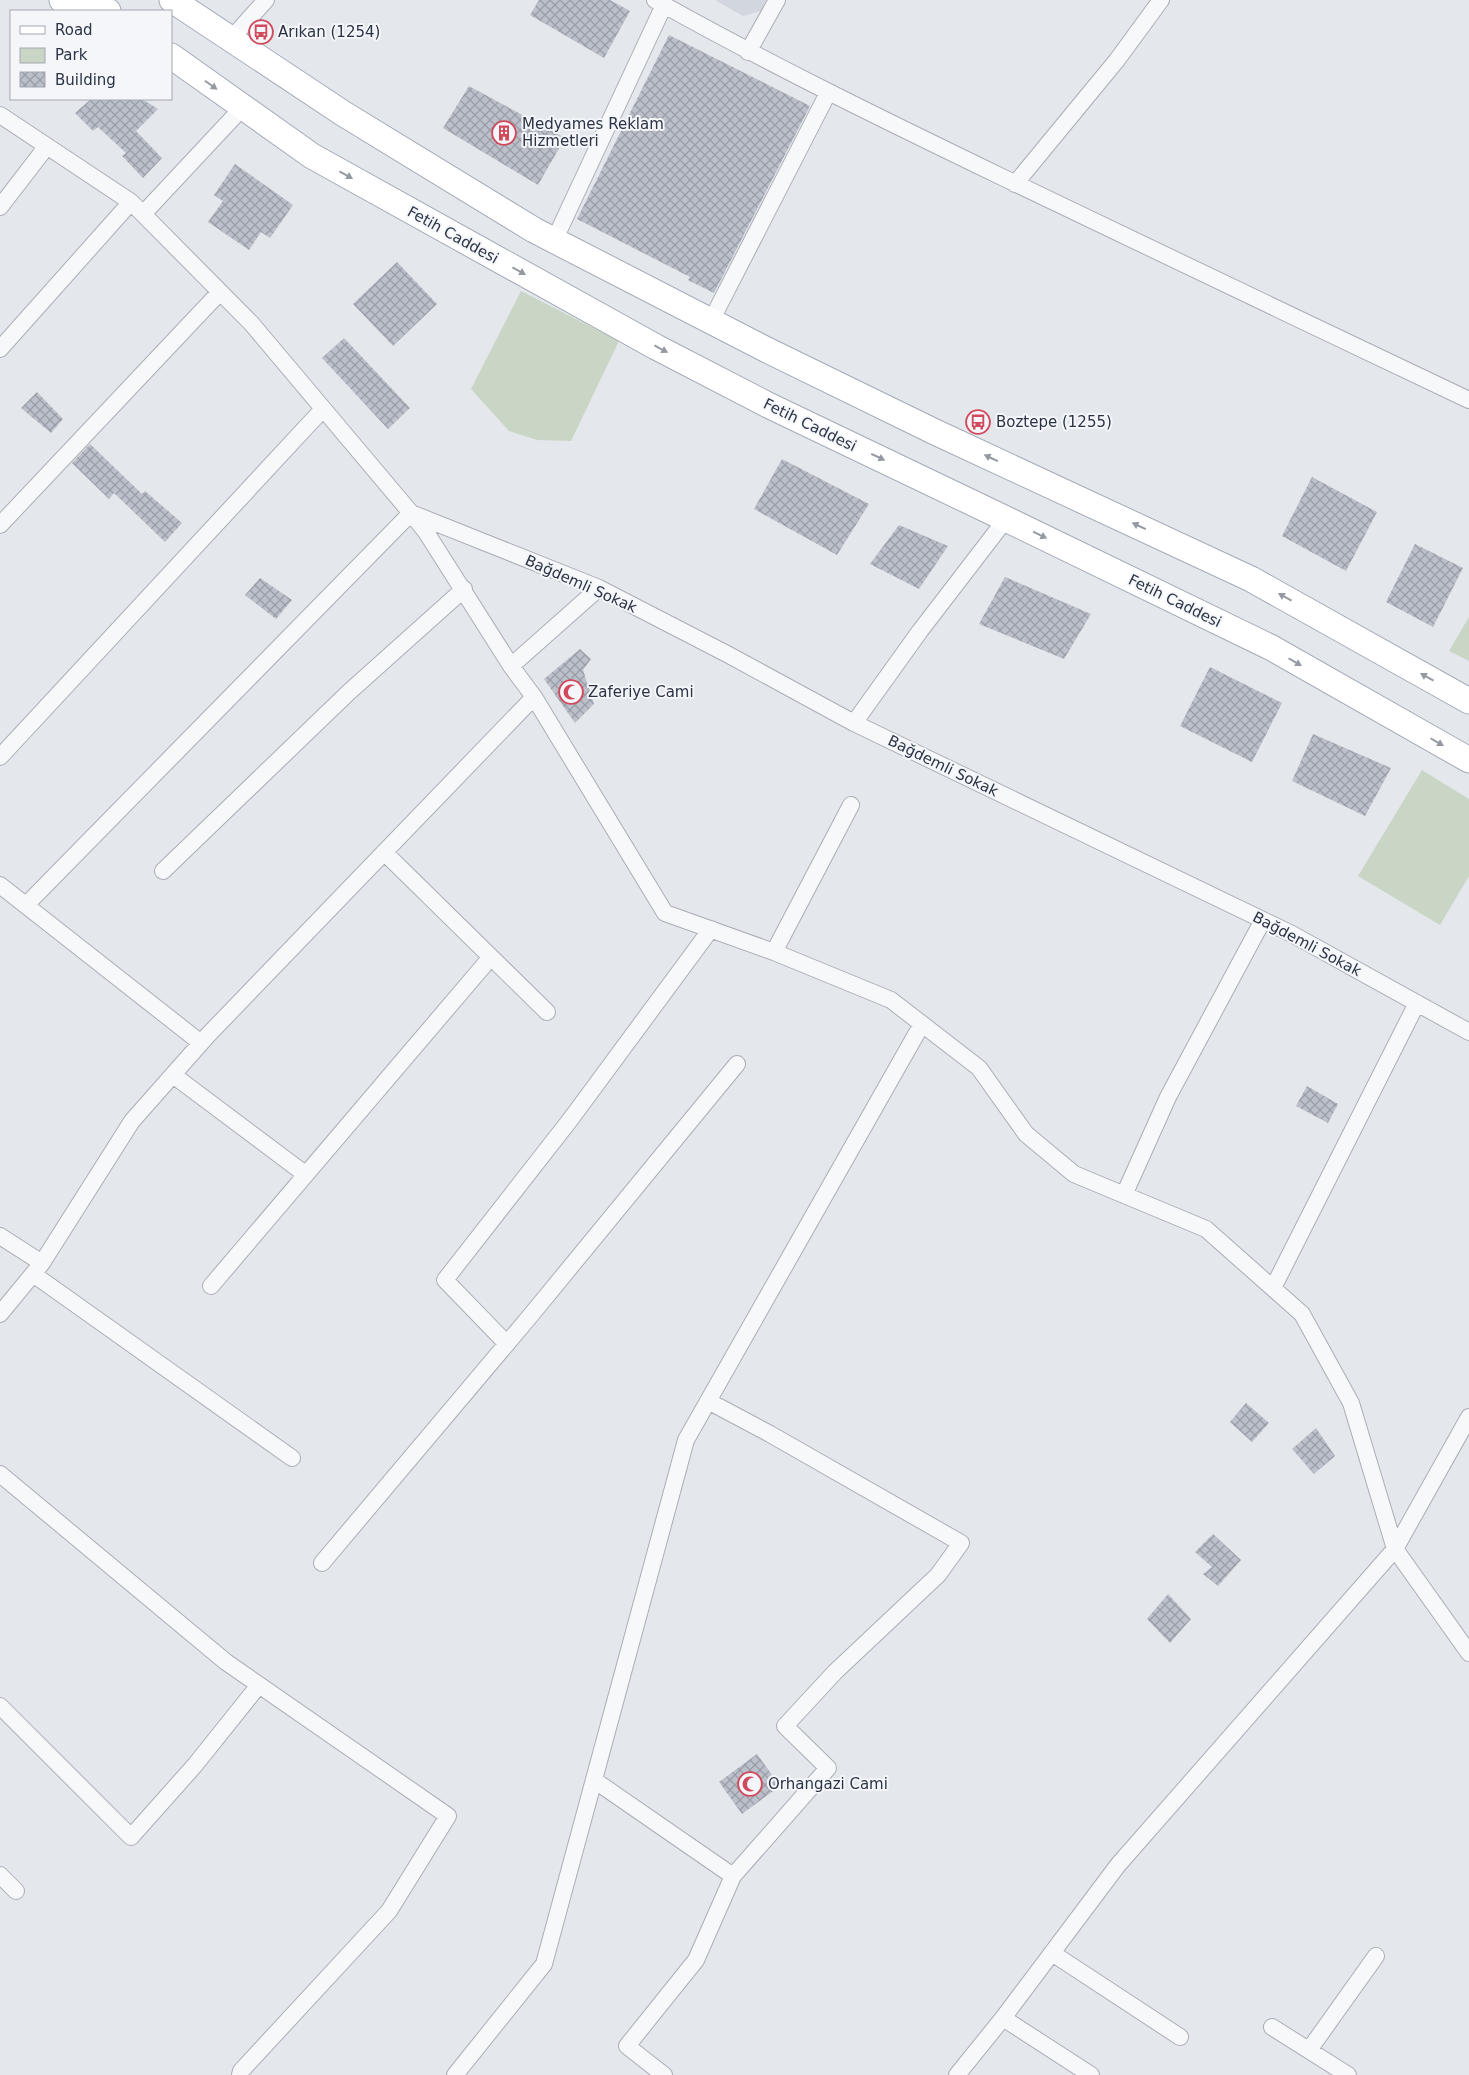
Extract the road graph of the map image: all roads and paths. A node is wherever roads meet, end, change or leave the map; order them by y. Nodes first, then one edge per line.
1 (62, 0) edge
2 (92, 0) edge
3 (172, 0) edge
4 (266, 0) edge
5 (777, 0) edge
6 (1161, 0) edge
7 (659, 3) edge
8 (80, 10) edge
9 (107, 10) edge
10 (231, 39) junction
11 (748, 52) junction
12 (172, 57) edge
13 (828, 93) junction
14 (243, 107) junction
15 (0, 114) edge
16 (47, 146) junction
17 (1016, 184) junction
18 (0, 207) edge
19 (137, 208) junction
20 (554, 241) junction
21 (220, 292) junction
22 (711, 321) junction
23 (0, 350) edge
24 (1469, 400) edge
25 (323, 409) junction
26 (411, 513) junction
27 (1006, 519) junction
28 (0, 525) edge
29 (599, 588) junction
30 (464, 590) junction
31 (511, 666) junction
32 (534, 697) junction
33 (1469, 701) edge
34 (854, 723) junction
35 (0, 757) edge
36 (1469, 760) edge
37 (851, 805) dead end
38 (384, 852) junction
39 (163, 871) dead end
40 (0, 885) edge
41 (26, 905) junction
42 (1263, 920) junction
43 (711, 929) junction
44 (774, 952) junction
45 (491, 957) junction
46 (1417, 1003) junction
47 (546, 1012) dead end
48 (922, 1024) junction
49 (1469, 1032) edge
50 (201, 1043) junction
51 (737, 1064) dead end
52 (172, 1076) junction
53 (305, 1174) junction
54 (1124, 1195) junction
55 (0, 1236) edge
56 (37, 1269) junction
57 (211, 1286) dead end
58 (1273, 1288) junction
59 (0, 1314) edge
60 (507, 1344) junction
61 (708, 1401) junction
62 (1469, 1417) edge
63 (292, 1458) dead end
64 (0, 1474) edge
65 (1396, 1549) junction
66 (322, 1563) dead end
67 (1469, 1653) edge
68 (259, 1685) junction
69 (0, 1706) edge
70 (594, 1780) junction
71 (0, 1875) edge
72 (733, 1876) junction
73 (16, 1891) dead end
74 (1052, 1953) junction
75 (1376, 1956) dead end
76 (1003, 2018) junction
77 (1272, 2027) dead end
78 (1180, 2038) dead end
79 (1309, 2050) junction
80 (240, 2075) edge
81 (455, 2075) edge
82 (664, 2075) edge
83 (957, 2075) edge
84 (1091, 2075) edge
85 (1348, 2075) edge

1 - 8 main road
2 - 9 main road
3 - 10 main road
4 - 10 street
5 - 11 street
6 - 17 street
7 - 11 street
7 - 20 street
10 - 20 main road
11 - 13 street
12 -> 14 main road, Fetih Caddesi
13 - 17 street
13 - 22 street
14 - 19 street
14 -> 27 main road, Fetih Caddesi
15 - 16 street
16 - 18 street
16 - 19 street
17 - 24 street
19 - 21 street
19 - 23 street
20 - 22 main road
21 - 25 street
21 - 28 street
33 -> 22 main road
25 - 26 street
25 - 35 street
26 - 29 street, Bağdemli Sokak
26 - 30 street
26 - 41 street
27 - 34 street
27 -> 36 main road, Fetih Caddesi
29 - 31 street
29 - 34 street, Bağdemli Sokak
30 - 31 street
30 - 39 street
31 - 32 street
32 - 38 street
32 - 43 street
34 - 42 street, Bağdemli Sokak
37 - 44 street
38 - 45 street
38 - 50 street
40 - 41 street
41 - 50 street
42 - 46 street, Bağdemli Sokak
42 - 54 street
43 - 44 street
43 - 60 street
44 - 48 street
45 - 47 street
45 - 53 street
46 - 49 street, Bağdemli Sokak
46 - 58 street
48 - 54 street
48 - 61 street
50 - 52 street
51 - 60 street
52 - 53 street
52 - 56 street
53 - 57 street
54 - 58 street
55 - 56 street
56 - 59 street
56 - 63 street
58 - 65 street
60 - 66 street
61 - 70 street
61 - 72 street
62 - 65 street
64 - 68 street
65 - 67 street
65 - 74 street
68 - 69 street
68 - 80 street
70 - 72 street
70 - 81 street
71 - 73 street
72 - 82 street
74 - 76 street
74 - 78 street
75 - 79 street
76 - 83 street
76 - 84 street
77 - 79 street
79 - 85 street

